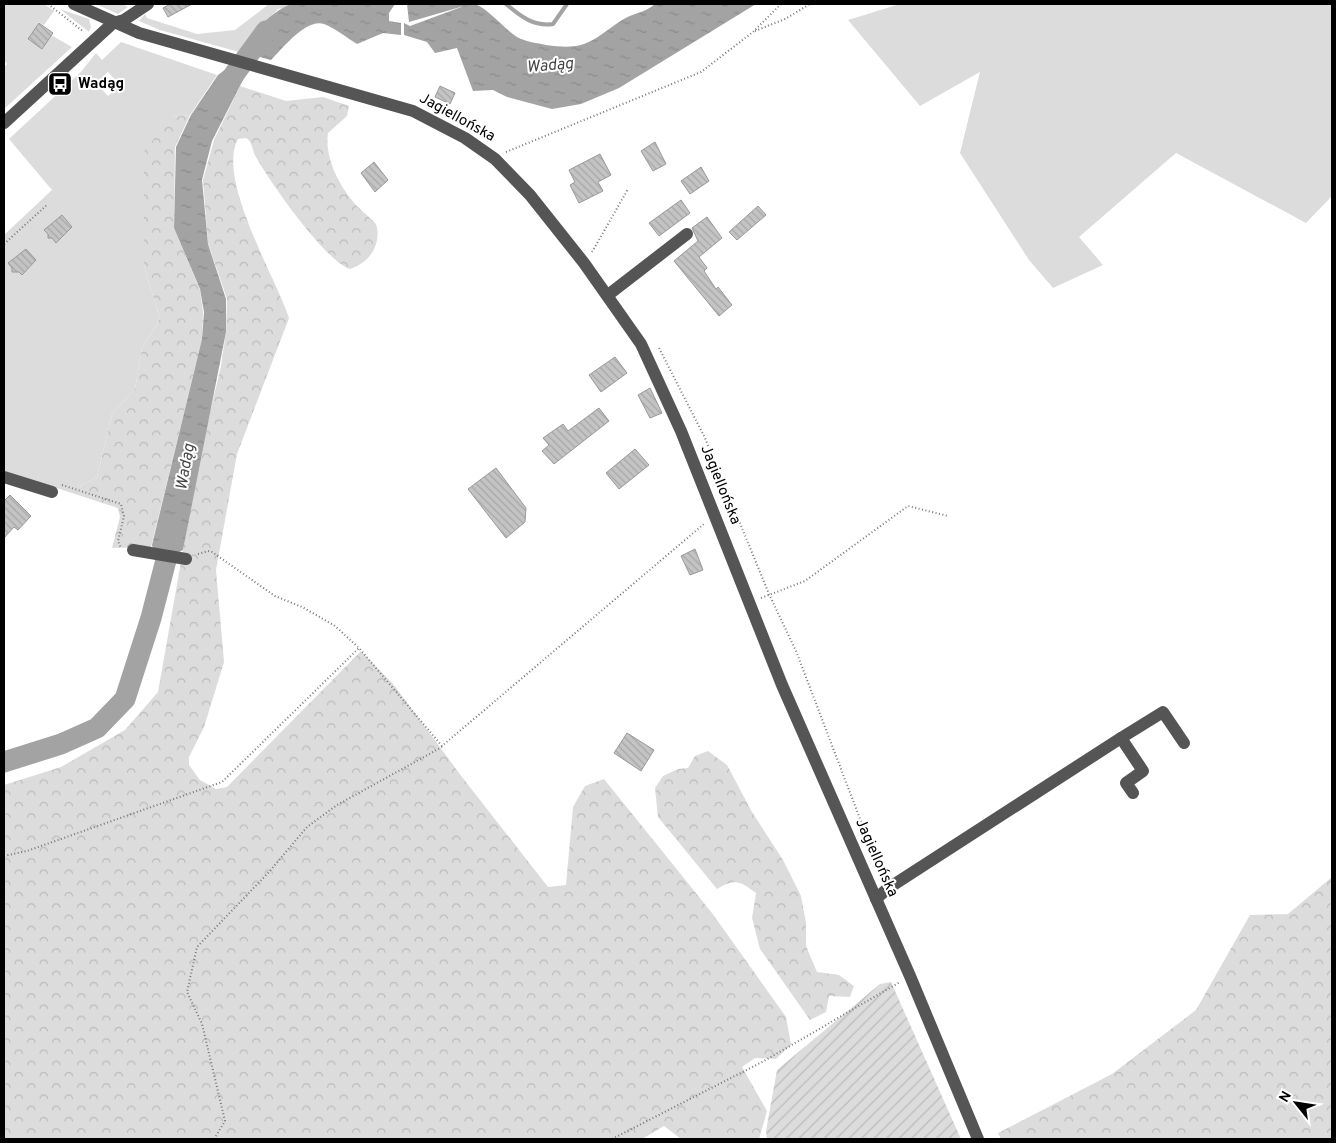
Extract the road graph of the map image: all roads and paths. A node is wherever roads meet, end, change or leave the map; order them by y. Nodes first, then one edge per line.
1 (48, 4) edge
2 (74, 4) edge
3 (148, 4) edge
4 (781, 4) edge
5 (810, 4) edge
6 (113, 23) junction
7 (753, 32) junction
8 (88, 35) dead end
9 (4, 123) edge
10 (496, 159) junction
11 (628, 190) dead end
12 (48, 204) dead end
13 (687, 234) dead end
14 (4, 244) edge
15 (584, 263) junction
16 (608, 295) junction
17 (659, 348) dead end
18 (4, 477) edge
19 (55, 488) joint
20 (715, 515) junction
21 (948, 516) dead end
22 (133, 550) joint
23 (186, 559) joint
24 (769, 594) junction
25 (750, 604) junction
26 (359, 648) junction
27 (1121, 738) junction
28 (1184, 743) dead end
29 (442, 746) junction
30 (1133, 793) dead end
31 (4, 856) edge
32 (886, 890) junction
33 (876, 899) junction
34 (910, 976) junction
35 (214, 1139) edge
36 (612, 1139) edge
37 (978, 1139) edge

1 - 8 path
2 - 6 street, Jagiellońska
3 - 6 street
4 - 7 path
5 - 7 path
6 - 9 street
6 - 10 street, Jagiellońska
7 - 10 path
10 - 15 street, Jagiellońska
11 - 15 path
12 - 14 path
13 - 16 street
15 - 16 street, Jagiellońska
16 - 20 street, Jagiellońska
17 - 24 path
18 - 19 street
19 - 22 path
20 - 25 street, Jagiellońska
20 - 29 path
21 - 24 path
22 - 23 street
23 - 26 path
24 - 25 path
24 - 32 path
25 - 33 street, Jagiellońska
26 - 29 path
26 - 31 path
27 - 28 street
27 - 30 street
27 - 32 street
29 - 35 path
32 - 33 street
33 - 34 street, Jagiellońska
34 - 36 path
34 - 37 street, Jagiellońska

